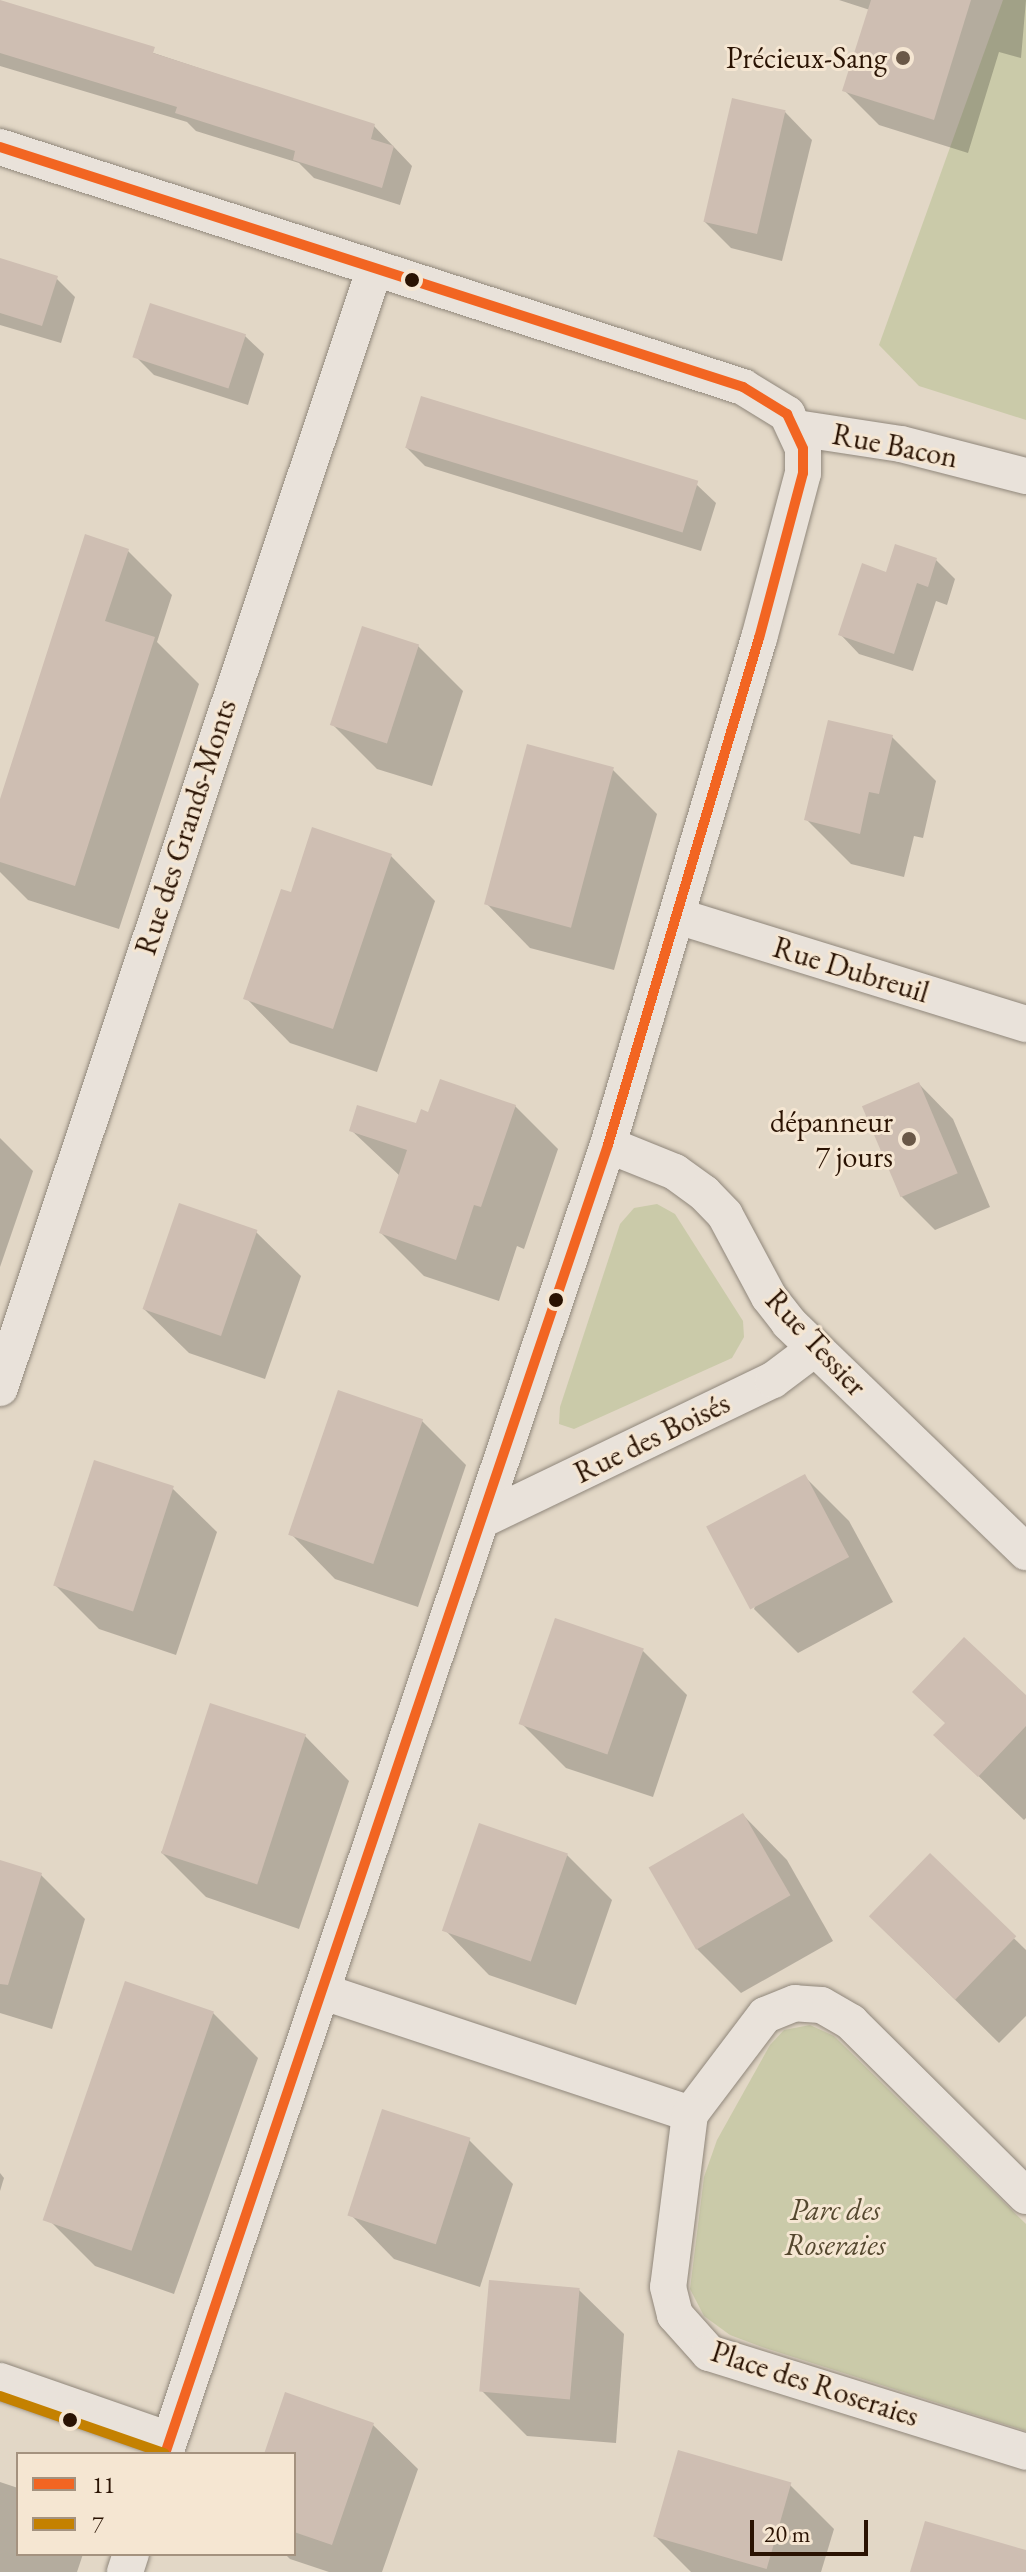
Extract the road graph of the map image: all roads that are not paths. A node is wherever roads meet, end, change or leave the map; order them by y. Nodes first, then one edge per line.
1 (0, 147) edge
2 (375, 268) junction
3 (796, 428) junction
4 (1026, 476) edge
5 (677, 916) junction
6 (1026, 1024) edge
7 (608, 1145) junction
8 (813, 1350) junction
9 (0, 1388) edge
10 (486, 1518) junction
11 (1026, 1552) edge
12 (324, 1992) junction
13 (690, 2114) junction
14 (1026, 2196) edge
15 (0, 2381) edge
16 (167, 2447) edge
17 (1026, 2452) edge

1 - 2 street, Rue Bacon
2 - 3 street, Rue Bacon
2 - 9 street, Rue des Grands-Monts
3 - 4 street, Rue Bacon
3 - 5 street
5 - 6 street, Rue Dubreuil
5 - 7 street
7 - 8 street, Rue Tessier
7 - 10 street
8 - 10 street, Rue des Boisés
8 - 11 street, Rue Tessier
10 - 12 street
12 - 13 street
12 - 16 street
13 - 14 street, Place des Roseraies
13 - 17 street, Place des Roseraies
15 - 16 street

